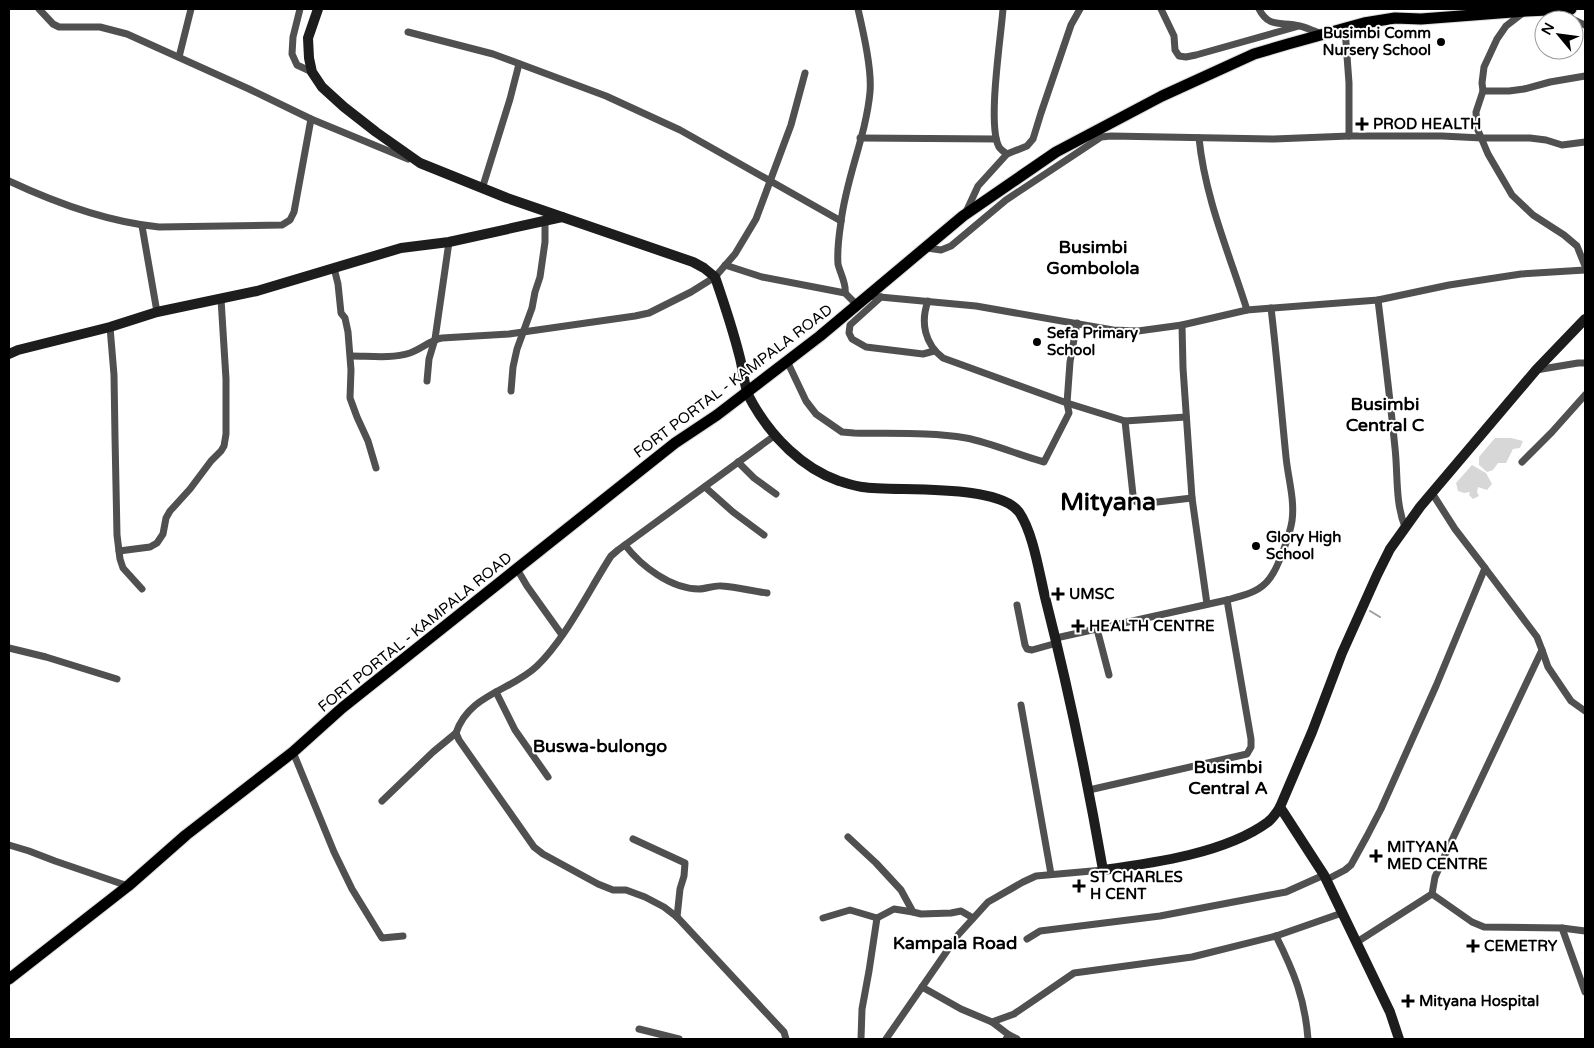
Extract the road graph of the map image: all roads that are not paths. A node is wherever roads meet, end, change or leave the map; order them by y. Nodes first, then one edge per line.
1 (39, 9) edge
2 (191, 9) edge
3 (300, 9) edge
4 (318, 9) edge
5 (858, 9) edge
6 (1003, 9) edge
7 (1080, 9) edge
8 (1161, 9) edge
9 (1259, 9) edge
10 (1570, 9) edge
11 (1526, 10) junction
12 (1534, 10) edge
13 (1552, 10) edge
14 (1585, 25) edge
15 (1300, 26) junction
16 (1345, 29) junction
17 (408, 32) dead end
18 (1323, 35) junction
19 (179, 57) junction
20 (519, 64) junction
21 (312, 72) junction
22 (805, 73) dead end
23 (1585, 76) edge
24 (1483, 90) junction
25 (311, 120) junction
26 (1349, 136) junction
27 (860, 138) junction
28 (1199, 138) junction
29 (1482, 138) junction
30 (996, 139) junction
31 (1585, 142) edge
32 (1007, 154) junction
33 (420, 164) junction
34 (9, 181) edge
35 (770, 182) junction
36 (482, 188) junction
37 (963, 216) junction
38 (563, 217) junction
39 (545, 221) junction
40 (841, 222) junction
41 (142, 226) junction
42 (449, 242) junction
43 (927, 248) junction
44 (725, 265) junction
45 (1585, 266) edge
46 (334, 268) junction
47 (1585, 270) edge
48 (715, 277) junction
49 (845, 293) junction
50 (869, 296) junction
51 (881, 297) junction
52 (221, 299) junction
53 (1378, 300) junction
54 (928, 301) junction
55 (857, 305) junction
56 (1271, 308) junction
57 (1247, 310) junction
58 (157, 312) junction
59 (1585, 319) edge
60 (1078, 324) junction
61 (1182, 325) junction
62 (110, 327) junction
63 (523, 331) junction
64 (435, 339) junction
65 (934, 351) junction
66 (9, 354) edge
67 (350, 356) junction
68 (787, 360) junction
69 (1585, 363) edge
70 (1536, 370) junction
71 (426, 381) dead end
72 (511, 391) dead end
73 (747, 392) junction
74 (1585, 395) edge
75 (1067, 403) junction
76 (1186, 417) junction
77 (1125, 422) junction
78 (774, 436) junction
79 (738, 462) junction
80 (1522, 462) dead end
81 (376, 468) dead end
82 (705, 487) junction
83 (1432, 493) junction
84 (776, 494) dead end
85 (1192, 498) junction
86 (1405, 527) junction
87 (764, 534) dead end
88 (625, 545) junction
89 (119, 551) junction
90 (1485, 568) junction
91 (517, 569) junction
92 (142, 589) dead end
93 (767, 593) dead end
94 (1227, 600) junction
95 (1207, 604) junction
96 (1017, 605) dead end
97 (1097, 629) junction
98 (562, 634) junction
99 (1056, 641) junction
100 (9, 648) edge
101 (1542, 650) junction
102 (1109, 675) dead end
103 (117, 679) dead end
104 (496, 692) junction
105 (1021, 705) dead end
106 (1585, 710) edge
107 (456, 733) junction
108 (293, 752) junction
109 (548, 777) dead end
110 (1089, 790) junction
111 (382, 801) dead end
112 (1280, 807) junction
113 (848, 836) dead end
114 (633, 839) dead end
115 (9, 845) edge
116 (1103, 870) junction
117 (1051, 874) junction
118 (1325, 878) junction
119 (128, 886) junction
120 (1432, 894) junction
121 (913, 912) junction
122 (1342, 913) junction
123 (677, 917) junction
124 (823, 918) dead end
125 (877, 918) junction
126 (973, 918) junction
127 (1562, 928) junction
128 (1585, 931) edge
129 (403, 936) dead end
130 (1276, 936) junction
131 (1027, 938) dead end
132 (1357, 942) junction
133 (9, 980) edge
134 (922, 987) junction
135 (1585, 992) edge
136 (992, 1022) junction
137 (639, 1029) dead end
138 (1007, 1037) edge
139 (679, 1039) edge
140 (786, 1039) edge
141 (861, 1039) edge
142 (886, 1039) edge
143 (1017, 1039) edge
144 (1308, 1039) edge
145 (1399, 1039) edge

1 - 19 street
2 - 19 street
3 - 21 street
4 - 21 main road
5 - 27 street
6 - 30 street
7 - 32 street
8 - 15 street
9 - 15 street
10 - 13 main road, FORT PORTAL - KAMPALA ROAD
10 - 14 street
11 - 12 main road, FORT PORTAL - KAMPALA ROAD
11 - 16 main road, FORT PORTAL - KAMPALA ROAD
11 - 24 street
15 - 18 street
16 - 18 main road, FORT PORTAL - KAMPALA ROAD
16 - 26 street
17 - 20 street
18 - 37 main road, FORT PORTAL - KAMPALA ROAD
19 - 25 street
20 - 35 street
20 - 36 street
21 - 33 main road
22 - 35 street
23 - 24 street
24 - 29 street
25 - 33 street
25 - 41 street
26 - 28 street
26 - 29 street
27 - 30 street
27 - 40 street
28 - 43 street
28 - 57 street
29 - 31 street
29 - 45 street
30 - 32 street
32 - 37 street
33 - 36 main road
34 - 41 street
35 - 40 street
35 - 44 street
36 - 38 main road
37 - 43 main road, FORT PORTAL - KAMPALA ROAD
38 - 39 main road
38 - 48 main road
39 - 42 main road
39 - 63 street
40 - 49 street
41 - 58 street
42 - 46 main road
42 - 64 street
43 - 50 main road, FORT PORTAL - KAMPALA ROAD
44 - 48 street
44 - 49 street
46 - 52 main road
46 - 67 street
47 - 53 street
48 - 63 street
48 - 73 main road
49 - 55 street
50 - 51 street
50 - 55 main road, FORT PORTAL - KAMPALA ROAD
51 - 54 street
51 - 65 street
52 - 58 main road
52 - 89 street
53 - 56 street
53 - 86 street
54 - 60 street
54 - 65 street
55 - 68 main road, FORT PORTAL - KAMPALA ROAD
56 - 57 street
56 - 94 street
57 - 61 street
58 - 62 main road
59 - 70 main road
60 - 61 street
60 - 75 street
61 - 76 street
62 - 66 main road
62 - 89 street
63 - 64 street
63 - 72 street
64 - 67 street
64 - 71 street
65 - 75 street
67 - 81 street
68 - 73 main road, FORT PORTAL - KAMPALA ROAD
68 - 75 street
69 - 70 street
70 - 83 main road
73 - 78 main road
73 - 91 main road, FORT PORTAL - KAMPALA ROAD
74 - 80 street
75 - 77 street
76 - 77 street
76 - 85 street
77 - 85 street
78 - 79 street
78 - 99 main road
79 - 82 street
79 - 84 street
82 - 87 street
82 - 88 street
83 - 86 main road
83 - 90 street
85 - 95 street
86 - 112 main road
88 - 93 street
88 - 98 street
89 - 92 street
90 - 101 street
90 - 118 street
91 - 98 street
91 - 108 main road, FORT PORTAL - KAMPALA ROAD
94 - 95 street
94 - 110 street
95 - 97 street
96 - 99 street
97 - 99 street
97 - 102 street
98 - 104 street
99 - 110 main road
100 - 103 street
101 - 106 street
101 - 120 street
104 - 107 street
104 - 109 street
105 - 117 street
107 - 111 street
107 - 123 street
108 - 119 main road, FORT PORTAL - KAMPALA ROAD
108 - 129 street
110 - 116 main road
112 - 116 main road
112 - 118 main road
113 - 121 street
114 - 123 street
115 - 119 street
116 - 117 street
117 - 126 street
118 - 122 main road
118 - 131 street
119 - 133 main road, FORT PORTAL - KAMPALA ROAD
120 - 127 street
120 - 132 street
121 - 125 street
121 - 126 street
122 - 130 street
122 - 132 main road
123 - 140 street
124 - 125 street
125 - 141 street
126 - 134 street
127 - 128 street
127 - 135 street
130 - 136 street
130 - 144 street
132 - 145 main road
134 - 136 street
134 - 142 street
136 - 138 street
137 - 139 street
138 - 143 street

